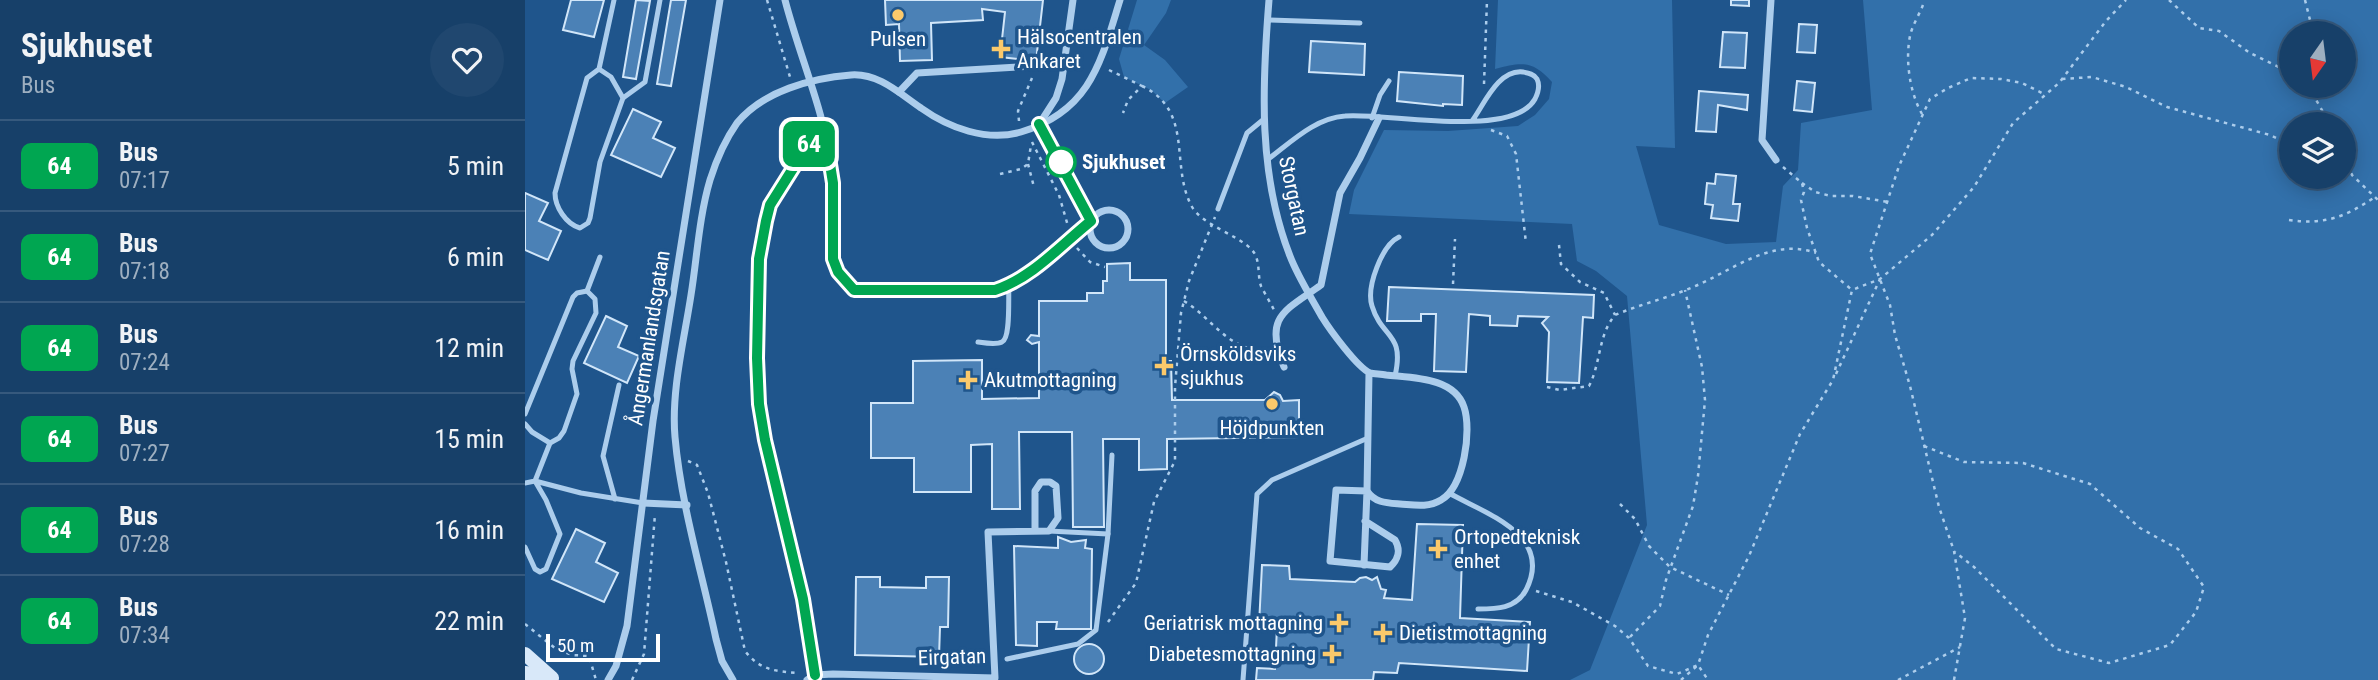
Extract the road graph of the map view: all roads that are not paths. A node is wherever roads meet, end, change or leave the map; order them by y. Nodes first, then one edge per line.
1 (614, 0) edge
2 (660, 0) edge
3 (720, 0) edge
4 (786, 0) edge
5 (1073, 0) edge
6 (1120, 0) edge
7 (1269, 0) edge
8 (1771, 0) edge
9 (1267, 20) junction
10 (1360, 23) dead end
11 (1034, 66) dead end
12 (599, 69) junction
13 (1389, 81) dead end
14 (812, 82) junction
15 (899, 92) junction
16 (624, 98) junction
17 (1376, 118) junction
18 (1264, 119) junction
19 (1472, 121) junction
20 (1039, 124) junction
21 (826, 139) junction
22 (1267, 160) junction
23 (1776, 160) road end
24 (1218, 209) road end
25 (1091, 221) junction
26 (1399, 237) dead end
27 (600, 257) dead end
28 (1009, 286) junction
29 (587, 291) junction
30 (1309, 294) junction
31 (978, 342) dead end
32 (1284, 367) dead end
33 (1369, 373) junction
34 (1395, 376) junction
35 (619, 385) dead end
36 (526, 410) edge
37 (525, 424) edge
38 (1368, 438) junction
39 (550, 443) junction
40 (1112, 455) dead end
41 (535, 481) junction
42 (525, 483) edge
43 (1367, 491) junction
44 (1449, 493) junction
45 (615, 499) junction
46 (643, 503) junction
47 (687, 505) junction
48 (1365, 521) junction
49 (1035, 531) junction
50 (1049, 531) junction
51 (1108, 534) junction
52 (525, 547) edge
53 (1364, 565) junction
54 (1478, 609) dead end
55 (525, 654) edge
56 (1007, 659) dead end
57 (525, 673) edge
58 (815, 675) junction
59 (554, 679) edge
60 (995, 679) edge
61 (608, 680) edge
62 (733, 680) edge
63 (807, 680) edge
64 (1243, 680) edge

1 - 12 lane
2 - 16 lane
3 - 46 street, Ångermanlandsgatan
4 - 14 street
5 - 20 street
6 - 20 street
7 - 9 street, Storgatan
8 - 23 street
9 - 10 lane
9 - 18 street, Storgatan
11 - 15 street
12 - 16 lane
12 - 16 lane
13 - 17 lane
14 - 15 street
14 - 21 street
14 - 47 street
15 - 20 street
17 - 19 lane
17 - 22 lane
17 - 30 street
18 - 22 street, Storgatan
18 - 24 lane
19 - 19 lane
20 - 25 street
21 - 28 street
21 - 58 lane
22 - 30 street, Storgatan
25 - 25 street
25 - 28 street
26 - 34 lane
27 - 29 lane
28 - 31 lane
29 - 36 lane
29 - 39 lane
30 - 32 street
30 - 33 street, Storgatan
33 - 34 street
33 - 38 street
34 - 44 street
35 - 45 lane
37 - 39 lane
38 - 43 street
38 - 64 lane
39 - 41 lane
40 - 51 lane
41 - 42 lane
41 - 45 lane
41 - 52 lane
43 - 44 street
43 - 48 street
43 - 53 street
44 - 54 lane
45 - 46 lane
46 - 47 street
46 - 61 street, Ångermanlandsgatan
47 - 62 street
48 - 53 street
48 - 53 street
49 - 50 street, Eirgatan
49 - 50 street
49 - 60 street, Eirgatan
50 - 51 lane
51 - 56 lane
55 - 59 main road
57 - 59 main road
58 - 60 street, Eirgatan
58 - 63 street

